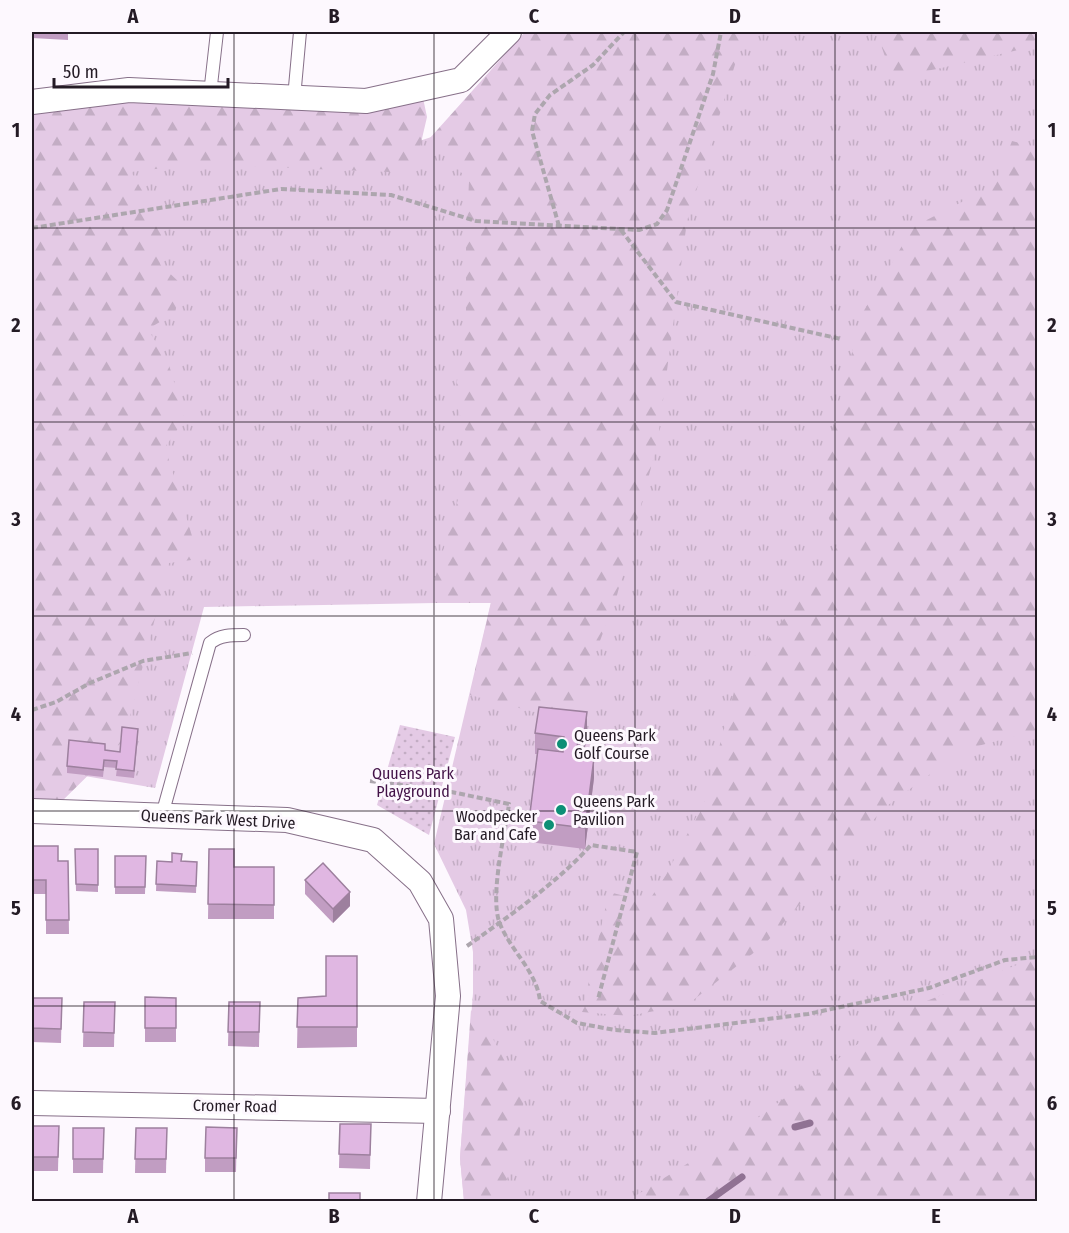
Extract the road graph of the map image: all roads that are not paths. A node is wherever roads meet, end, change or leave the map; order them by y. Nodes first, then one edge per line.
1 (217, 32) edge
2 (300, 32) edge
3 (509, 32) edge
4 (210, 94) junction
5 (294, 98) junction
6 (32, 102) edge
7 (244, 635) dead end
8 (32, 811) edge
9 (162, 815) junction
10 (32, 1103) edge
11 (438, 1111) junction
12 (429, 1202) edge

1 - 4 lane
2 - 5 lane
3 - 5 street
4 - 5 street
4 - 6 street
7 - 9 lane
8 - 9 street, Queens Park West Drive
9 - 11 street, Queens Park West Drive
10 - 11 street, Cromer Road
11 - 12 street, Queens Park West Drive

